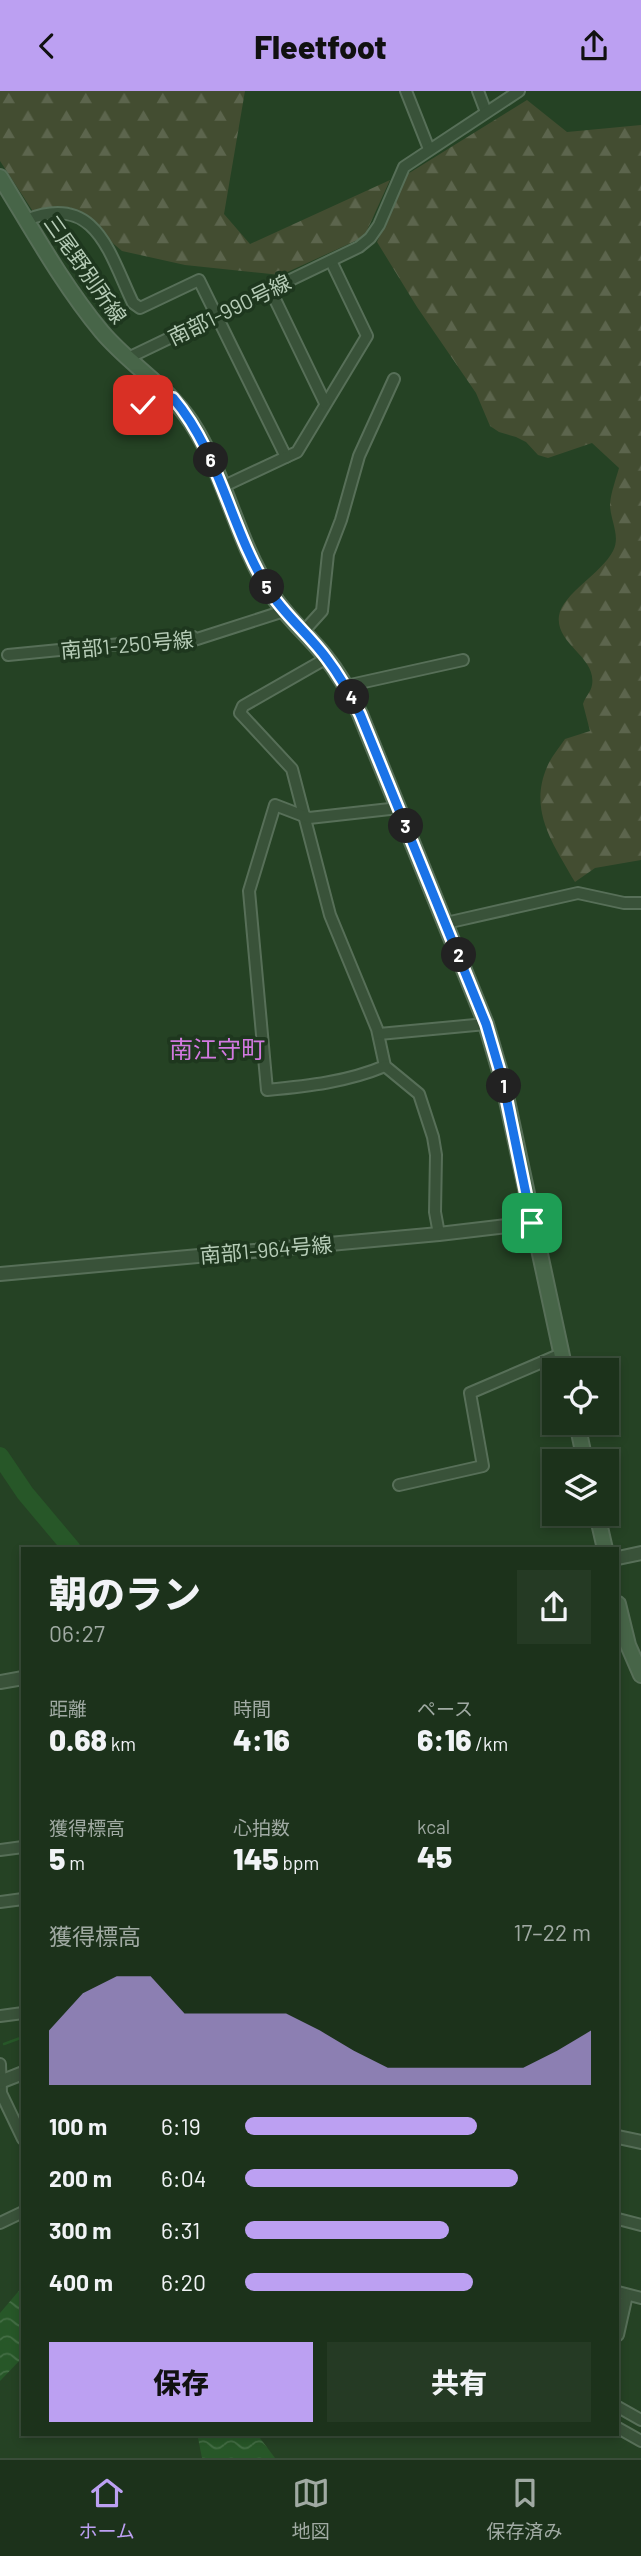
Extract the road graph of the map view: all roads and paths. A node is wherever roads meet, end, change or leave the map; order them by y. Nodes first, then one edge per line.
1 (406, 91) edge
2 (478, 91) edge
3 (519, 91) edge
4 (486, 112) junction
5 (429, 149) junction
6 (0, 177) edge
7 (26, 220) junction
8 (331, 261) junction
9 (270, 289) junction
10 (217, 316) junction
11 (128, 358) junction
12 (153, 378) junction
13 (394, 379) dead end
14 (173, 398) junction
15 (325, 403) junction
16 (286, 457) junction
17 (222, 487) junction
18 (285, 611) junction
19 (303, 632) junction
20 (8, 655) dead end
21 (327, 658) junction
22 (463, 660) dead end
23 (346, 686) junction
24 (399, 808) junction
25 (305, 817) junction
26 (641, 903) edge
27 (446, 923) junction
28 (486, 1024) junction
29 (379, 1034) junction
30 (385, 1066) junction
31 (532, 1223) junction
32 (439, 1234) junction
33 (0, 1274) edge
34 (561, 1354) junction
35 (562, 1358) edge
36 (399, 1485) dead end
37 (600, 1526) edge
38 (605, 1547) edge
39 (641, 1553) edge
40 (619, 1558) edge
41 (619, 1608) edge
42 (641, 1675) edge
43 (21, 1678) edge
44 (0, 1682) edge
45 (21, 1847) edge
46 (0, 1850) edge
47 (21, 1899) edge
48 (0, 1902) edge
49 (21, 2013) edge
50 (0, 2016) edge
51 (0, 2064) edge
52 (21, 2074) edge
53 (0, 2082) edge
54 (21, 2135) edge
55 (619, 2137) edge
56 (641, 2142) edge
57 (21, 2213) edge
58 (619, 2219) edge
59 (0, 2223) edge
60 (641, 2225) edge
61 (622, 2293) edge
62 (641, 2298) edge
63 (619, 2324) edge
64 (619, 2408) edge
65 (641, 2420) edge
66 (619, 2429) edge
67 (641, 2441) edge

1 - 5 street
2 - 4 street
3 - 4 street, 南部1-990号線
4 - 5 street, 南部1-990号線
5 - 8 street, 南部1-990号線
6 - 7 main road, 三尾野別所線
7 - 10 street
7 - 11 main road, 三尾野別所線
8 - 9 street, 南部1-990号線
8 - 15 street
9 - 10 street, 南部1-990号線
9 - 15 street
10 - 11 street, 南部1-990号線
10 - 16 street
11 - 12 main road, 三尾野別所線
12 - 14 main road, 三尾野別所線
12 - 14 street
13 - 19 street
14 - 17 main road, 三尾野別所線
15 - 16 street
16 - 17 street
17 - 18 main road, 三尾野別所線
18 - 19 main road, 三尾野別所線
18 - 20 street, 南部1-250号線
19 - 21 main road, 三尾野別所線
21 - 23 main road, 三尾野別所線
21 - 25 street
22 - 23 street
23 - 24 main road, 三尾野別所線
24 - 25 street
24 - 27 main road, 三尾野別所線
25 - 29 street
25 - 30 street
26 - 27 street
27 - 28 main road, 三尾野別所線
28 - 29 street
28 - 31 main road, 三尾野別所線
29 - 30 street
30 - 32 street
31 - 32 street, 南部1-964号線
31 - 34 main road, 三尾野別所線
32 - 33 street, 南部1-964号線
34 - 35 main road, 三尾野別所線
34 - 36 street
37 - 38 main road
39 - 40 street
41 - 42 main road
43 - 44 street
45 - 46 street
47 - 48 street
49 - 50 street
51 - 53 street
52 - 53 street
53 - 54 street
55 - 56 street
57 - 59 street
58 - 60 street
61 - 62 street
61 - 63 street
64 - 65 street
66 - 67 street

